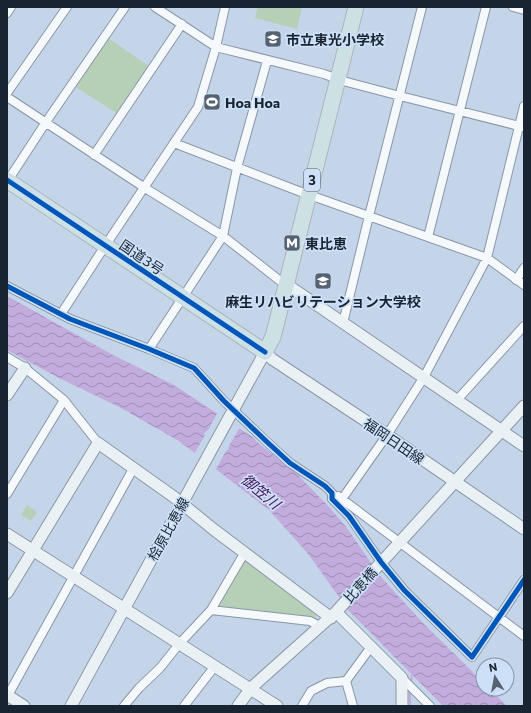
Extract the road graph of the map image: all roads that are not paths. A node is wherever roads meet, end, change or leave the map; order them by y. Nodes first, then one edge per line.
1 (11, 7) edge
2 (66, 7) edge
3 (125, 7) edge
4 (155, 7) edge
5 (225, 7) edge
6 (346, 7) edge
7 (356, 7) edge
8 (422, 7) edge
9 (486, 7) edge
10 (513, 7) edge
11 (524, 10) edge
12 (7, 13) edge
13 (182, 24) junction
14 (216, 47) junction
15 (267, 61) junction
16 (337, 79) junction
17 (7, 93) edge
18 (400, 96) junction
19 (7, 97) edge
20 (524, 106) edge
21 (459, 111) junction
22 (46, 122) junction
23 (522, 127) edge
24 (174, 143) junction
25 (94, 155) junction
26 (237, 168) junction
27 (7, 181) edge
28 (145, 188) junction
29 (304, 193) junction
30 (369, 216) junction
31 (223, 236) junction
32 (428, 238) junction
33 (104, 246) junction
34 (487, 258) junction
35 (524, 268) edge
36 (516, 280) junction
37 (282, 282) junction
38 (7, 286) edge
39 (524, 286) edge
40 (182, 298) junction
41 (61, 314) junction
42 (343, 324) junction
43 (524, 326) edge
44 (149, 349) junction
45 (265, 352) junction
46 (7, 357) edge
47 (25, 368) junction
48 (424, 377) junction
49 (7, 395) edge
50 (64, 400) junction
51 (457, 400) junction
52 (524, 406) edge
53 (231, 415) junction
54 (502, 431) junction
55 (387, 435) junction
56 (98, 443) junction
57 (524, 446) edge
58 (133, 469) junction
59 (455, 482) junction
60 (332, 493) junction
61 (7, 494) edge
62 (342, 499) junction
63 (182, 504) junction
64 (524, 529) edge
65 (7, 534) edge
66 (400, 542) junction
67 (33, 550) junction
68 (245, 552) junction
69 (381, 562) junction
70 (73, 576) junction
71 (524, 580) edge
72 (7, 593) edge
73 (124, 608) junction
74 (211, 610) junction
75 (335, 613) junction
76 (499, 617) junction
77 (321, 627) junction
78 (524, 636) edge
79 (180, 643) junction
80 (371, 647) junction
81 (215, 666) junction
82 (402, 678) junction
83 (346, 681) junction
84 (251, 688) junction
85 (7, 696) edge
86 (24, 706) edge
87 (72, 706) edge
88 (124, 706) edge
89 (184, 706) edge
90 (238, 706) edge
91 (277, 706) edge
92 (302, 706) edge
93 (353, 706) edge
94 (402, 706) edge
95 (430, 706) edge

1 - 12 street
2 - 17 street
3 - 22 street
4 - 13 street
5 - 14 street
6 - 16 highway, 3
7 - 16 highway, 3
8 - 18 street
9 - 21 street
10 - 11 street
13 - 14 street
13 - 25 street
14 - 15 street
14 - 24 street
15 - 16 street
15 - 26 street
16 - 18 street
16 - 29 highway, 3
18 - 21 street
18 - 30 street
19 - 22 street
20 - 23 street
21 - 23 street
21 - 32 street
22 - 25 street
22 - 27 street
23 - 34 street
24 - 26 street
24 - 28 street
25 - 28 street
26 - 29 street
26 - 31 street
27 - 33 highway, 国道3号
28 - 31 street
28 - 33 street
29 - 30 street
29 - 37 highway, 3
30 - 32 street
30 - 42 street
31 - 37 street
31 - 40 street
32 - 34 street
33 - 40 highway, 国道3号
33 - 41 street
34 - 36 street
34 - 48 street
35 - 36 street
36 - 39 street
37 - 42 street
37 - 45 highway, 3
38 - 41 street
40 - 44 street
40 - 45 highway, 国道3号
41 - 44 street
42 - 48 street
43 - 51 street
44 - 53 street
45 - 53 street, 桧原比恵線
45 - 55 street, 福岡日田線
46 - 47 street
47 - 49 street
47 - 50 street
48 - 51 street
48 - 55 street
50 - 56 street
50 - 61 street
51 - 54 street
52 - 54 street, 比恵橋
53 - 60 street
53 - 63 street, 桧原比恵線
54 - 57 street
54 - 59 street, 比恵橋
55 - 59 street, 福岡日田線
55 - 62 street
56 - 58 street
56 - 67 street
58 - 63 street
58 - 70 street
59 - 64 street, 福岡日田線
59 - 66 street, 比恵橋
60 - 62 street
60 - 69 street
62 - 66 street
63 - 68 street
63 - 73 street, 桧原比恵線
65 - 67 street
66 - 69 street, 比恵橋
66 - 76 street
67 - 70 street
67 - 72 street
68 - 74 street
68 - 75 street
69 - 75 street, 比恵橋
69 - 76 street
70 - 73 street
70 - 85 street
71 - 76 street
73 - 79 street
73 - 87 street, 桧原比恵線
74 - 77 street
74 - 79 street
75 - 77 street, 比恵橋
75 - 80 street
76 - 78 street
77 - 84 street, 比恵橋
79 - 81 street
79 - 88 street
80 - 82 street
80 - 83 street
81 - 84 street
81 - 89 street
82 - 94 street
82 - 95 street
83 - 92 street
83 - 93 street
84 - 90 street, 比恵橋
84 - 91 street
85 - 86 street

